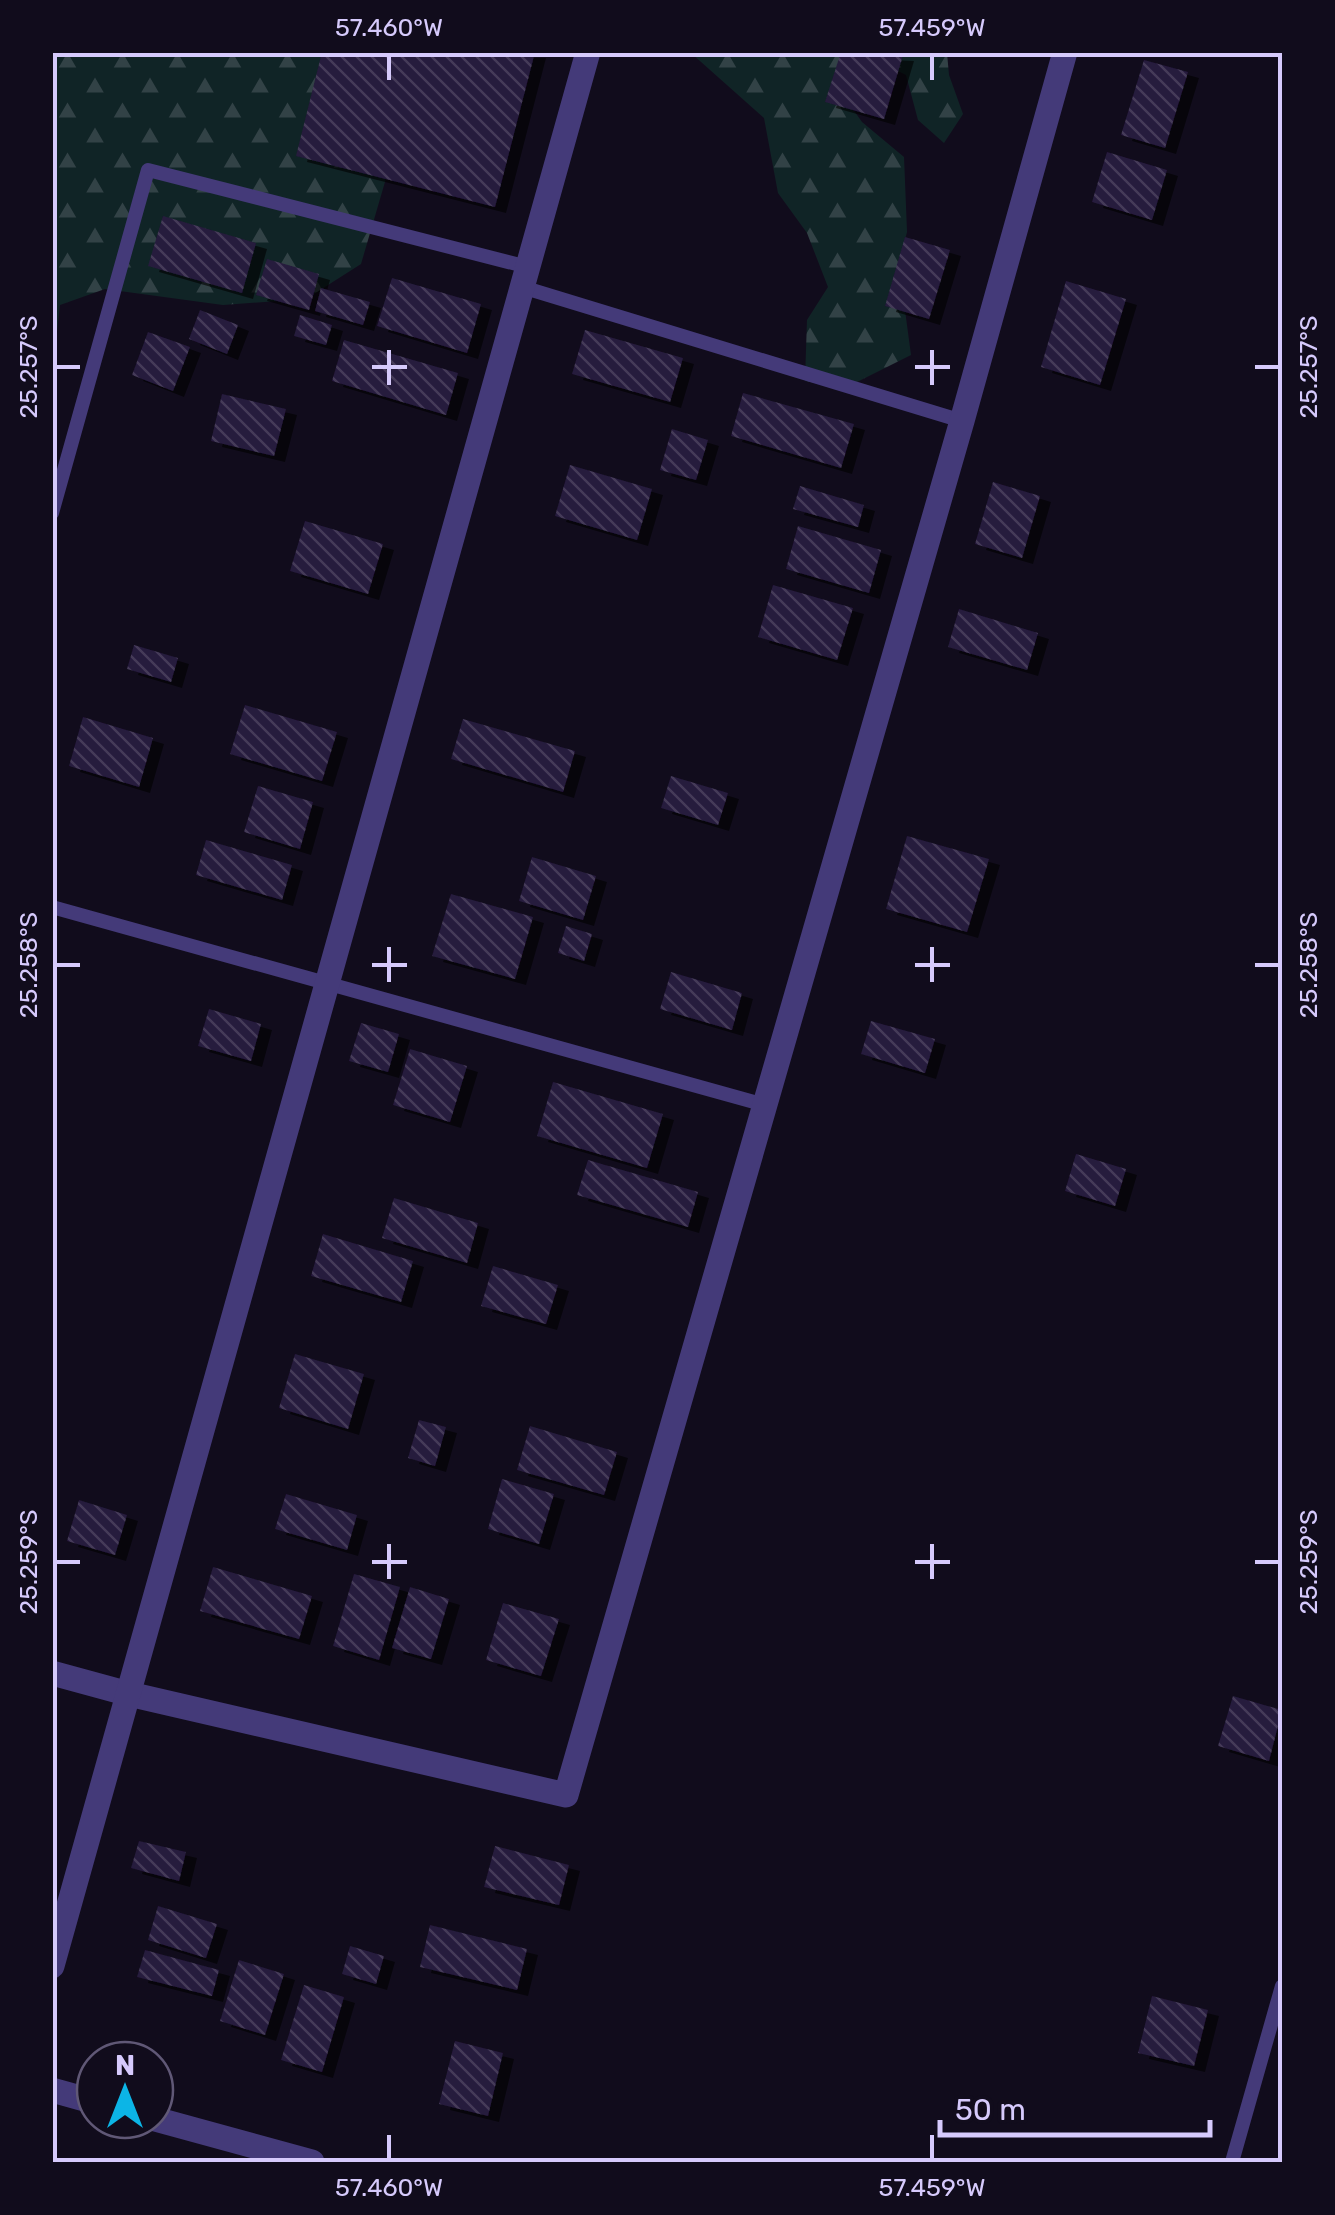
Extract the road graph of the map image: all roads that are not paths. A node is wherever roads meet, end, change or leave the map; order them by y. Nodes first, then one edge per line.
1 (588, 52) edge
2 (1065, 52) edge
3 (525, 277) junction
4 (962, 421) junction
5 (52, 513) edge
6 (52, 908) edge
7 (328, 984) junction
8 (765, 1105) junction
9 (52, 1673) edge
10 (129, 1694) junction
11 (52, 1966) edge
12 (1282, 1986) edge
13 (175, 2124) edge
14 (312, 2162) edge
15 (1232, 2162) edge

1 - 3 street
2 - 4 street
3 - 4 lane
3 - 5 lane
3 - 7 street
4 - 8 street
6 - 7 lane
7 - 8 lane
7 - 10 street
8 - 10 street
9 - 10 street
10 - 11 street
12 - 15 lane
13 - 14 street

